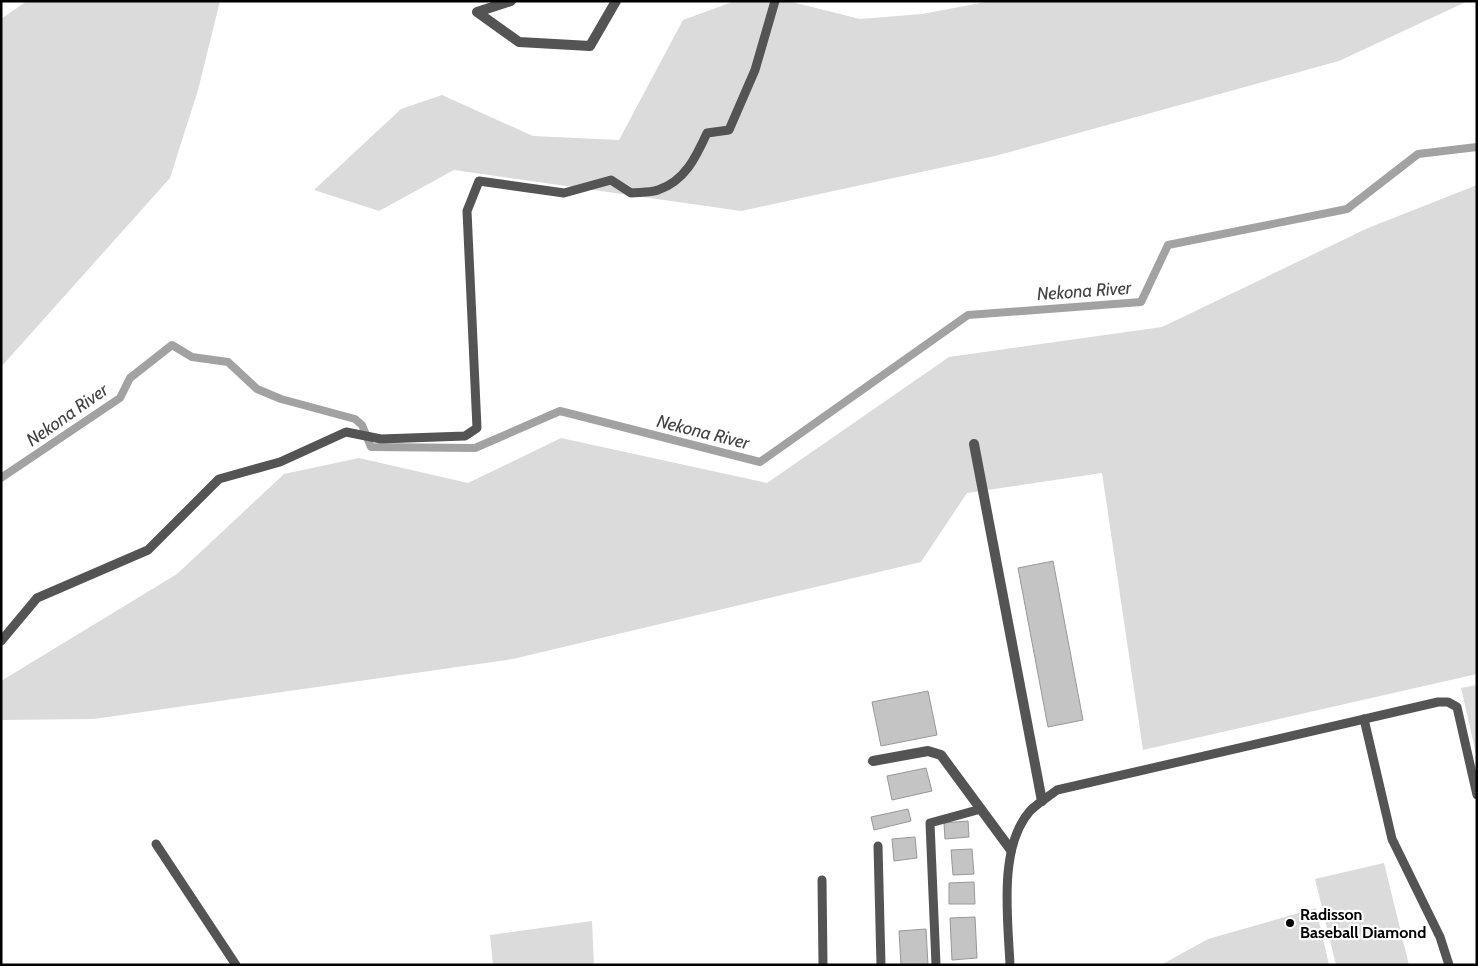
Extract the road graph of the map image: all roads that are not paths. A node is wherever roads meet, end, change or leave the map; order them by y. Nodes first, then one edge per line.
1 (510, 1) edge
2 (616, 1) edge
3 (774, 1) edge
4 (974, 444) dead end
5 (1, 642) edge
6 (1364, 719) junction
7 (872, 762) dead end
8 (1477, 795) edge
9 (1042, 801) junction
10 (981, 809) junction
11 (156, 844) dead end
12 (878, 846) dead end
13 (1011, 850) junction
14 (822, 880) dead end
15 (236, 965) edge
16 (823, 965) edge
17 (881, 965) edge
18 (936, 965) edge
19 (1010, 965) edge
20 (1449, 965) edge

1 - 2 street
3 - 5 lane
4 - 9 street
6 - 8 lane
6 - 9 lane
6 - 20 lane
7 - 10 street
9 - 13 lane
10 - 13 street
10 - 18 lane
11 - 15 lane
12 - 17 lane
13 - 19 lane
14 - 16 lane

